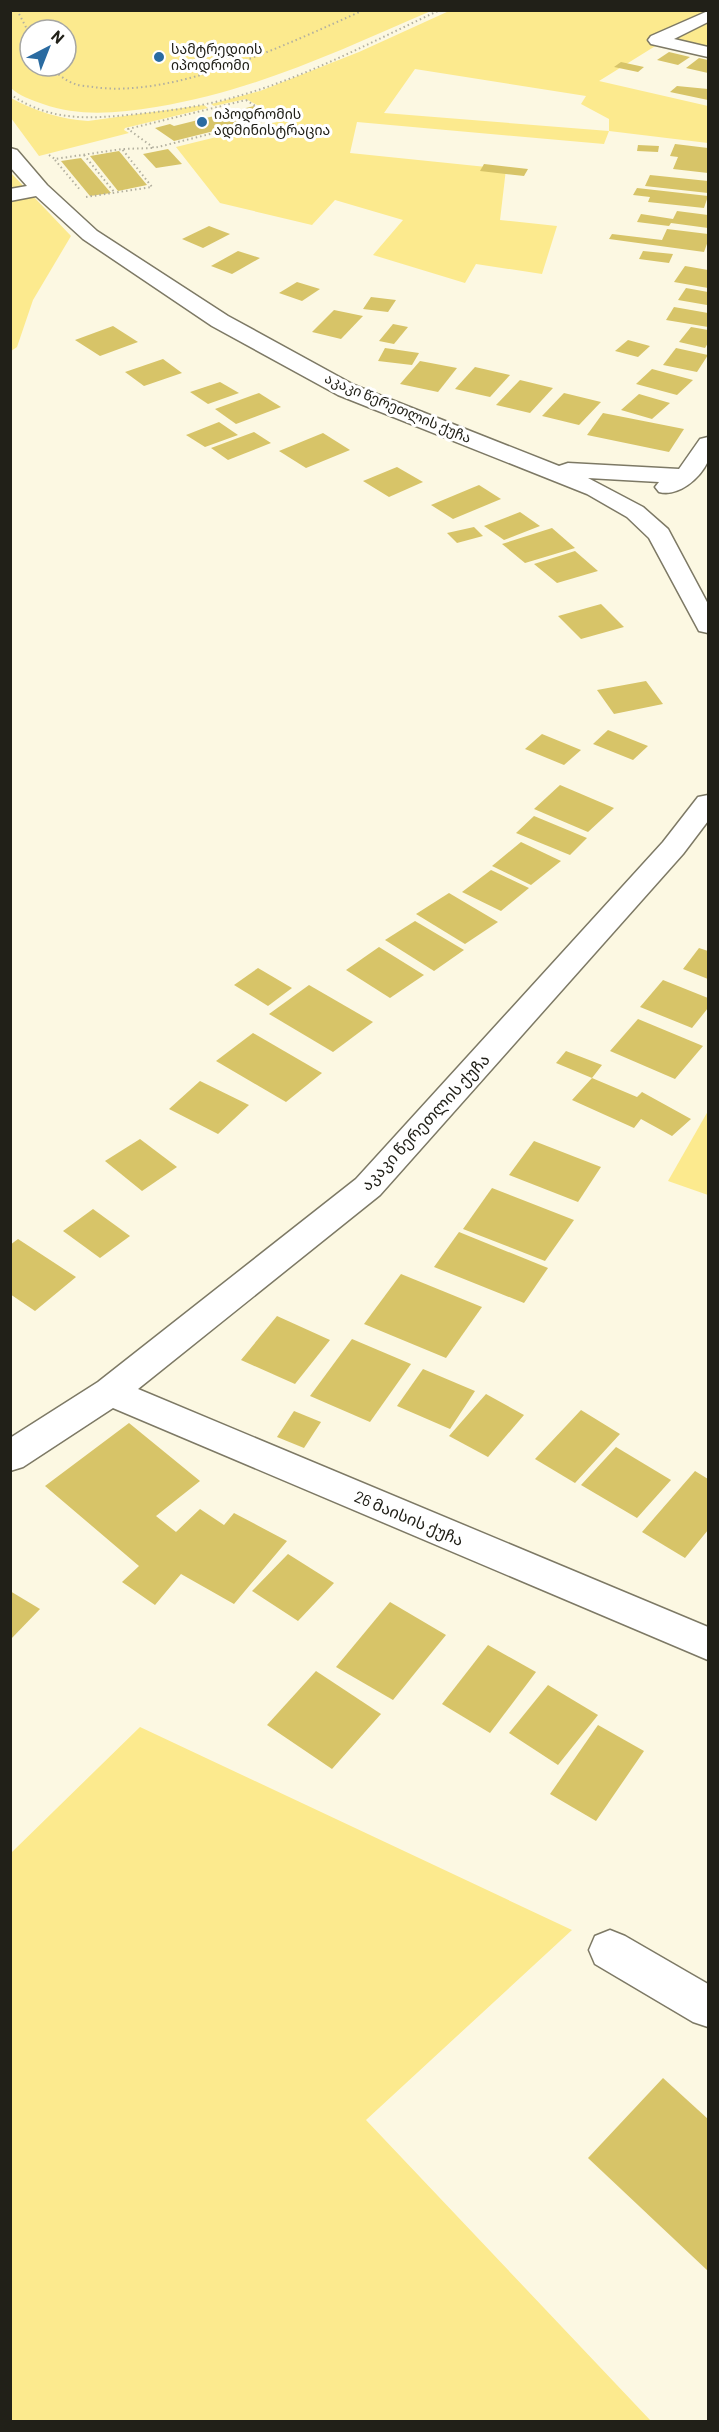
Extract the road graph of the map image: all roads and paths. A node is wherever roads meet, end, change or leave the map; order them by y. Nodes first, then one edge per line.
1 (364, 10) edge
2 (440, 10) edge
3 (708, 16) edge
4 (708, 52) edge
5 (62, 78) edge
6 (10, 94) edge
7 (207, 104) junction
8 (212, 108) junction
9 (154, 148) junction
10 (122, 149) junction
11 (10, 154) edge
12 (49, 154) dead end
13 (83, 155) junction
14 (54, 159) junction
15 (40, 189) junction
16 (116, 193) junction
17 (10, 195) edge
18 (708, 444) edge
19 (544, 468) junction
20 (686, 476) junction
21 (635, 512) junction
22 (708, 626) edge
23 (708, 803) edge
24 (110, 1392) junction
25 (10, 1457) edge
26 (708, 1644) edge
27 (610, 1950) dead end
28 (708, 2007) edge

1 - 5 path
2 - 7 path
3 - 4 street
6 - 7 path
7 - 8 path
8 - 9 path
8 - 9 path
9 - 10 path
10 - 13 path
10 - 16 path
11 - 15 street, აკაკი წერეთლის ქუჩა
12 - 14 path
13 - 14 path
13 - 16 path
14 - 16 path
15 - 17 street
15 - 19 street, აკაკი წერეთლის ქუჩა
18 - 20 street
19 - 20 street
19 - 21 street, აკაკი წერეთლის ქუჩა
20 - 21 street
21 - 22 street, აკაკი წერეთლის ქუჩა
23 - 24 street, აკაკი წერეთლის ქუჩა
24 - 25 street, აკაკი წერეთლის ქუჩა
24 - 26 street, 26 მაისის ქუჩა
27 - 28 street

